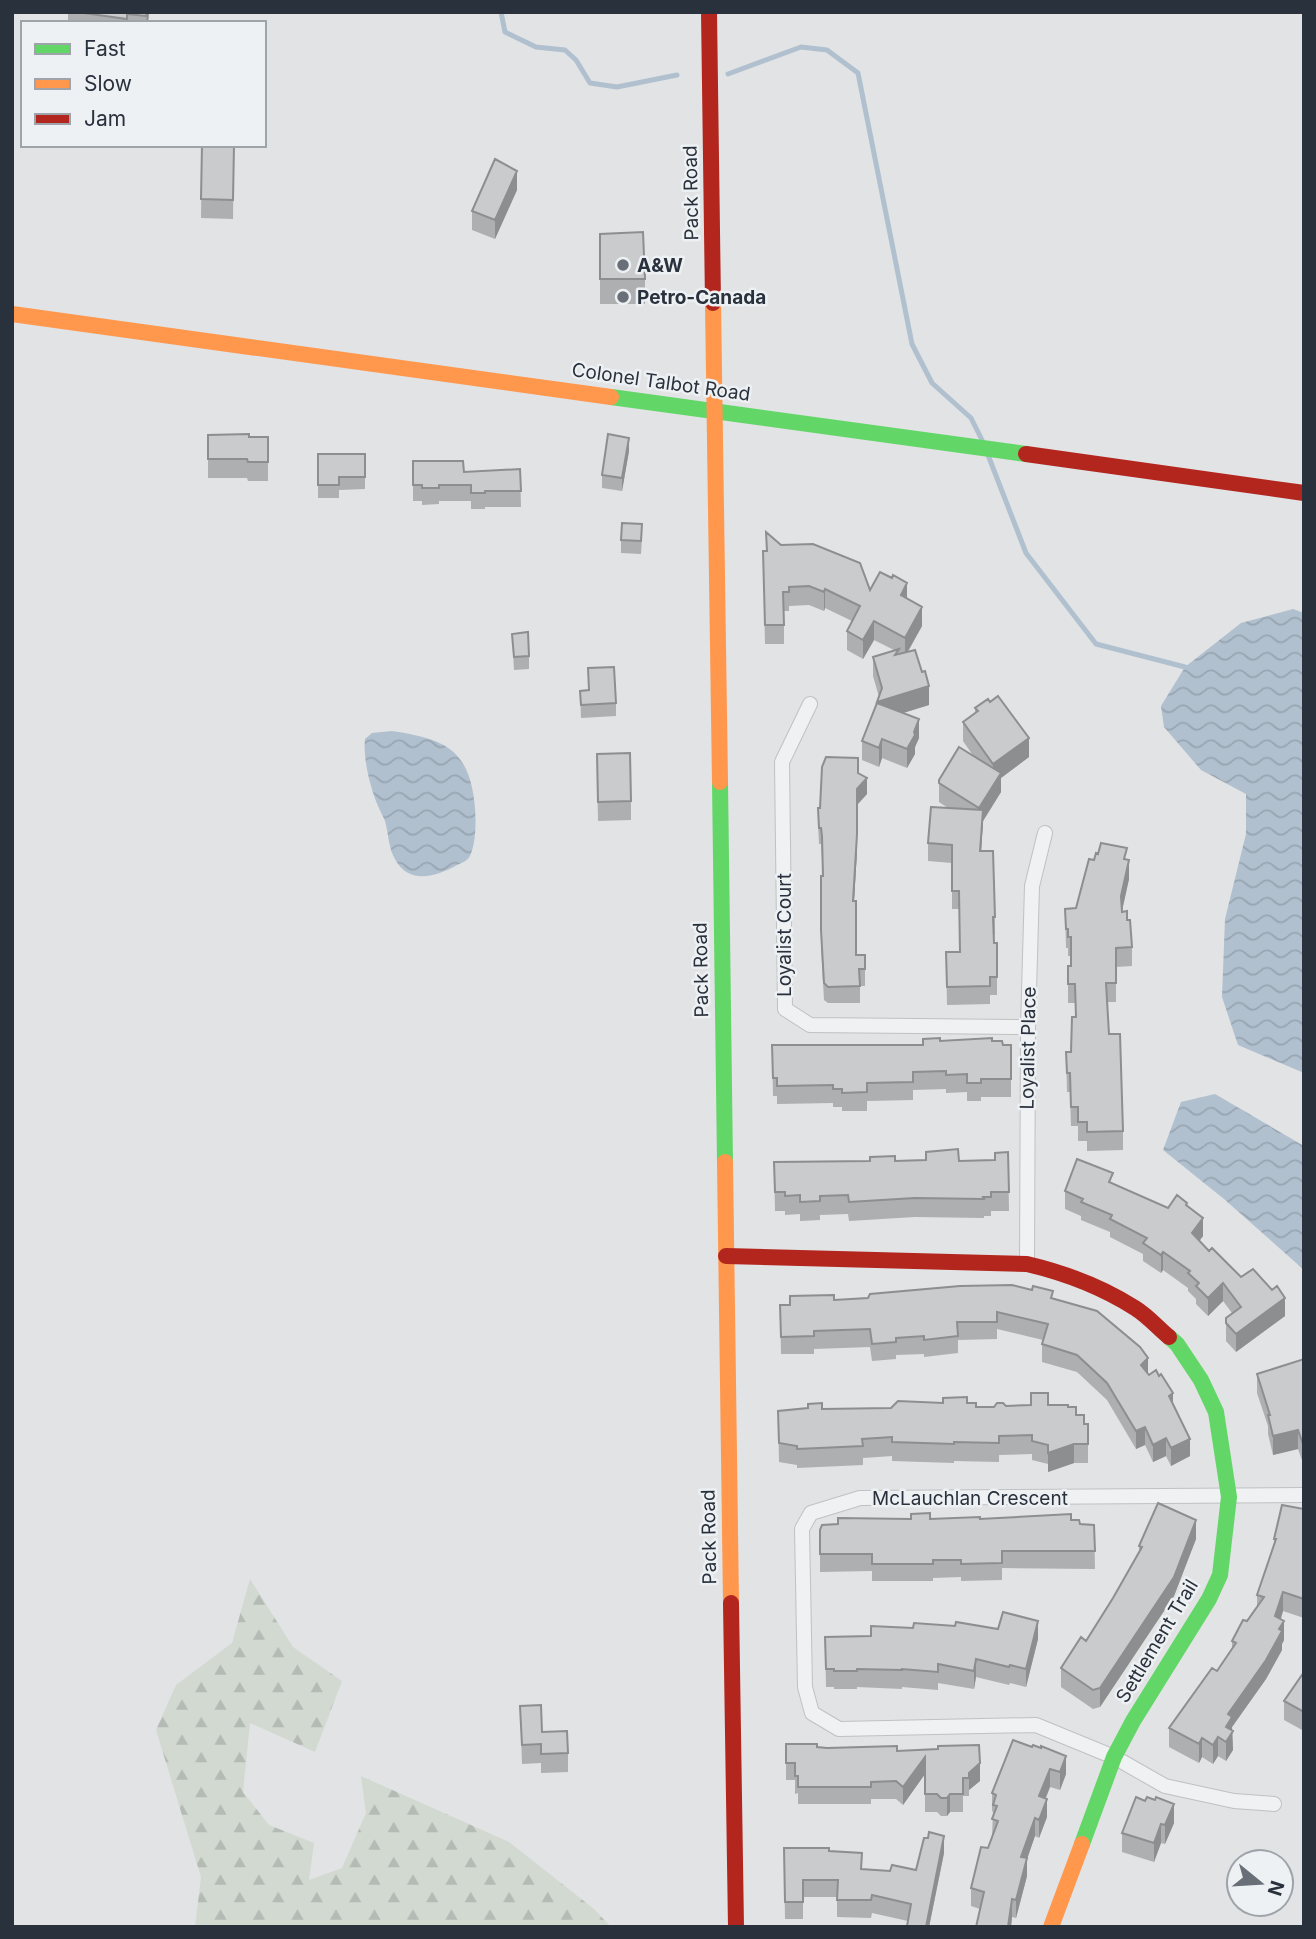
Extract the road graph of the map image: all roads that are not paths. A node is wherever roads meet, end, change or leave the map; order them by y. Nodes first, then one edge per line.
1 (709, 12) edge
2 (12, 314) edge
3 (715, 411) junction
4 (1304, 493) edge
5 (810, 704) dead end
6 (1045, 833) dead end
7 (1028, 1027) junction
8 (726, 1256) junction
9 (1027, 1264) junction
10 (1304, 1495) edge
11 (1228, 1497) junction
12 (1114, 1757) junction
13 (1275, 1804) dead end
14 (736, 1927) edge
15 (1051, 1927) edge

1 - 3 street, Pack Road
2 - 3 street, Colonel Talbot Road
3 - 4 street, Colonel Talbot Road
3 - 8 street, Pack Road
5 - 7 street, Loyalist Court
6 - 7 street, Loyalist Place
7 - 9 street, Loyalist Place
8 - 9 street, Settlement Trail
8 - 14 street, Pack Road
9 - 11 street, Settlement Trail
10 - 11 street
11 - 12 street, Settlement Trail
11 - 12 street, McLauchlan Crescent
12 - 13 street
12 - 15 street, Settlement Trail

